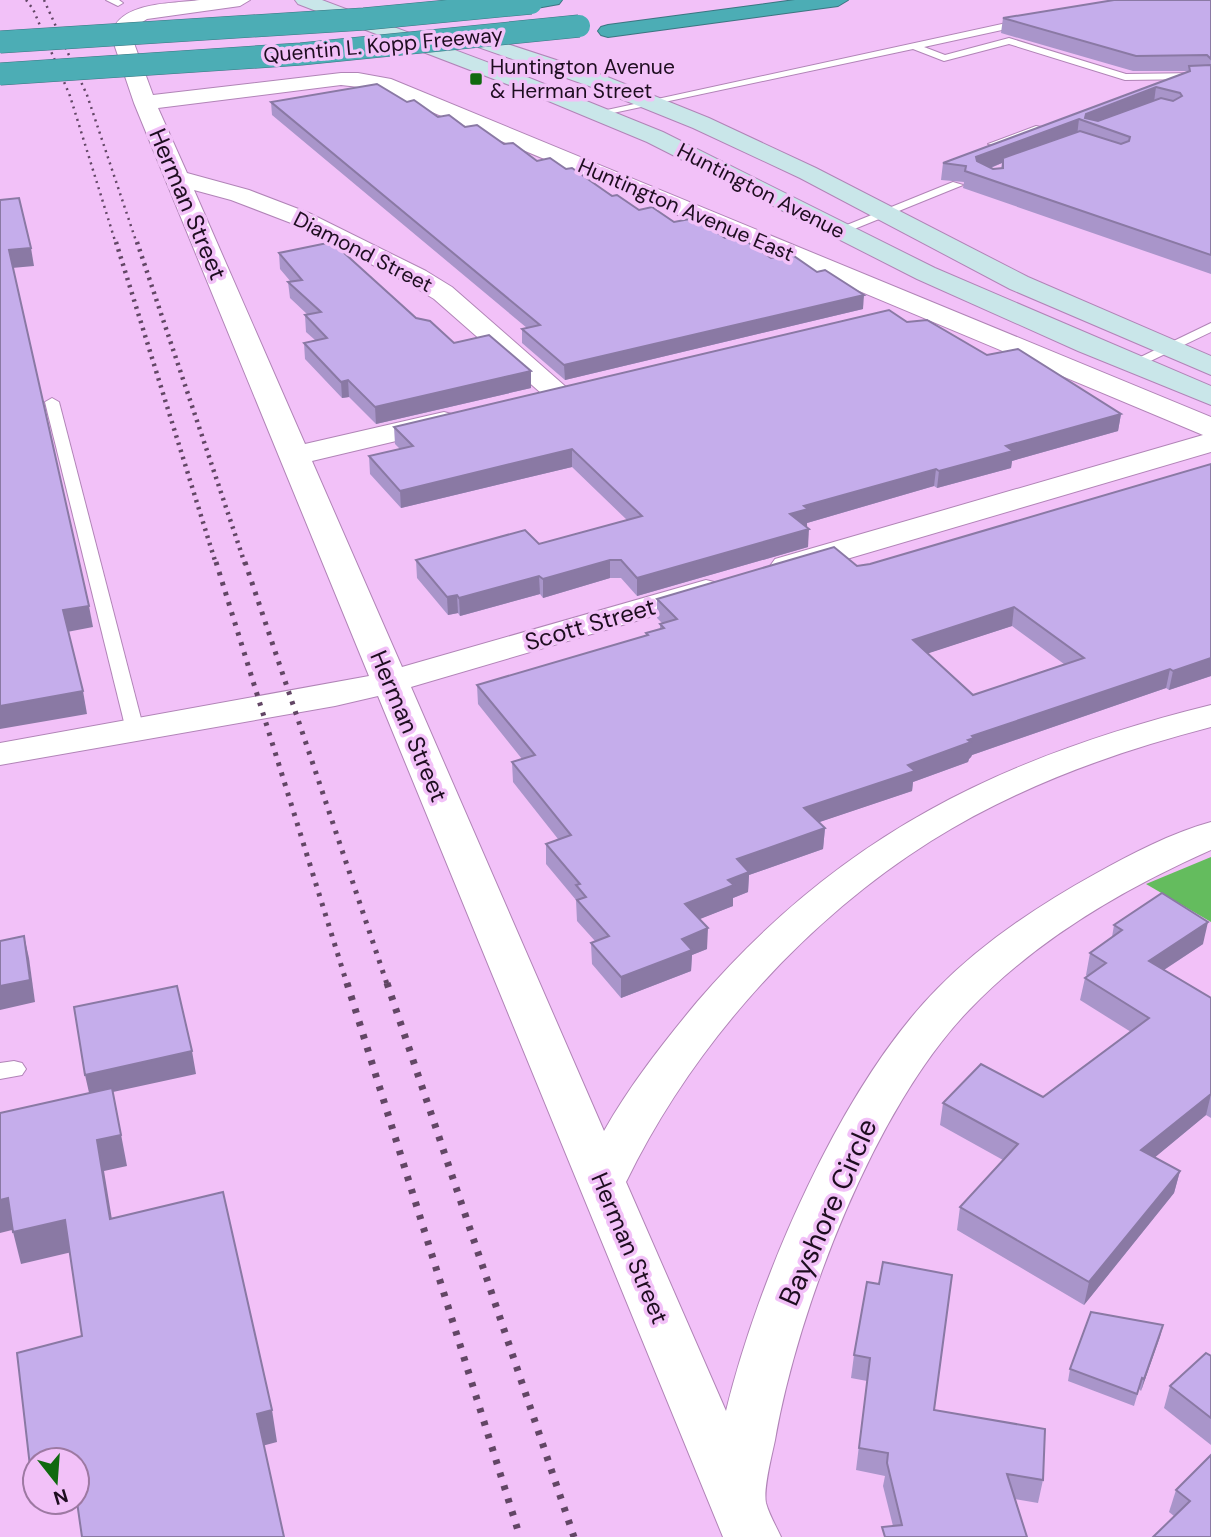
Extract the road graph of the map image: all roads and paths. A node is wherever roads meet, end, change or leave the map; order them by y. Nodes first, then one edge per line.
1 (240, 0) edge
2 (305, 0) edge
3 (357, 0) edge
4 (764, 0) edge
5 (838, 0) edge
6 (544, 1) edge
7 (1035, 24) edge
8 (0, 42) edge
9 (914, 46) junction
10 (170, 63) junction
11 (1191, 72) edge
12 (0, 75) edge
13 (1208, 77) edge
14 (1154, 91) edge
15 (650, 102) junction
16 (145, 103) junction
17 (599, 113) junction
18 (1053, 123) edge
19 (1010, 155) edge
20 (177, 178) junction
21 (957, 186) edge
22 (883, 214) junction
23 (838, 231) junction
24 (919, 307) junction
25 (879, 317) edge
26 (1211, 327) edge
27 (1167, 348) junction
28 (1133, 365) junction
29 (1211, 366) edge
30 (559, 394) edge
31 (1211, 396) edge
32 (52, 402) dead end
33 (467, 416) edge
34 (1211, 428) edge
35 (1211, 442) edge
36 (294, 456) junction
37 (390, 682) junction
38 (1211, 716) edge
39 (135, 730) junction
40 (0, 754) edge
41 (1211, 835) edge
42 (602, 1182) junction
43 (744, 1519) edge

1 - 16 street, Herman Street
2 - 17 street, Huntington Avenue
3 - 15 street, Huntington Avenue
4 - 10 highway, Quentin L. Kopp Freeway, bridge
5 - 10 highway, bridge
6 - 8 highway, Quentin L. Kopp Freeway, bridge
7 - 9 lane
9 - 13 lane
9 - 15 lane
10 - 12 highway, Quentin L. Kopp Freeway, bridge
11 - 13 lane
13 - 14 lane
15 - 17 lane
15 - 22 street, Huntington Avenue
16 - 20 street, Herman Street
16 - 24 street, Huntington Avenue East
17 - 23 street, Huntington Avenue
18 - 19 lane
20 - 30 street, Diamond Street
20 - 36 street, Herman Street
21 - 22 lane
22 - 23 lane
22 - 27 street, Huntington Avenue
23 - 28 street, Huntington Avenue
24 - 25 street
24 - 34 street, Huntington Avenue East
26 - 27 lane
27 - 28 lane
27 - 29 street, Huntington Avenue
28 - 31 street, Huntington Avenue
32 - 39 lane
33 - 36 street
35 - 37 street, Scott Street
36 - 37 street, Herman Street
37 - 39 street, Scott Street
37 - 42 street, Herman Street
38 - 42 street
39 - 40 street, Scott Street
41 - 43 street, Bayshore Circle
42 - 43 street, Herman Street

